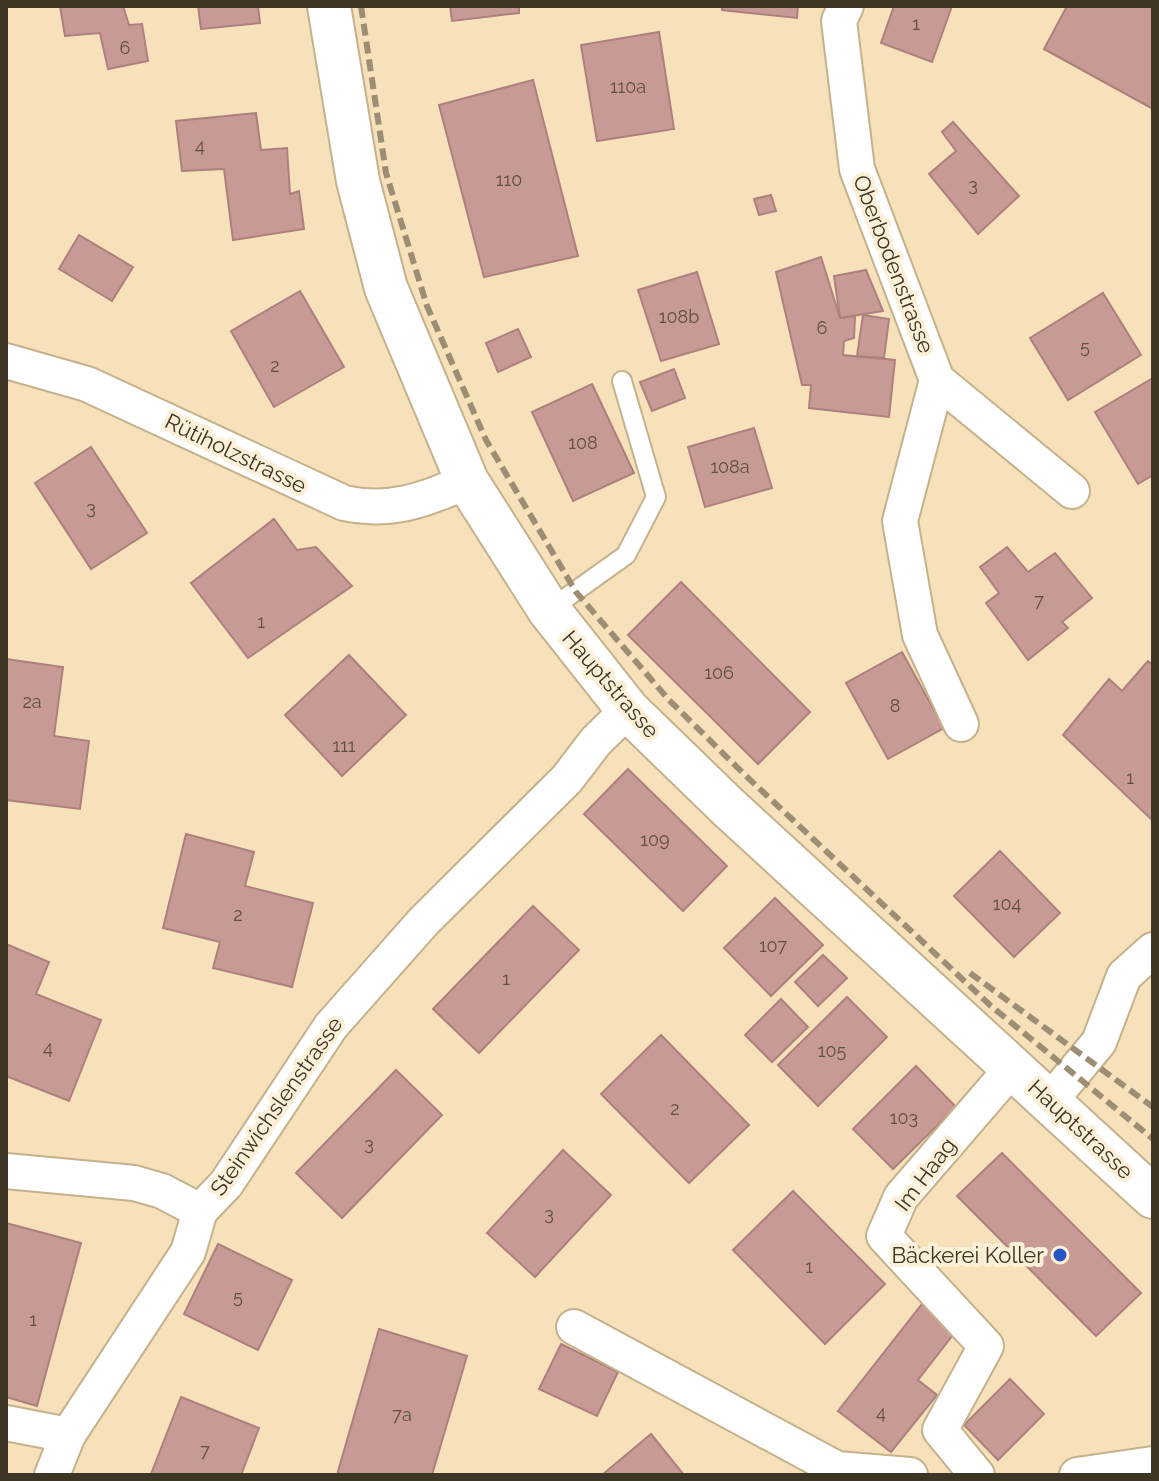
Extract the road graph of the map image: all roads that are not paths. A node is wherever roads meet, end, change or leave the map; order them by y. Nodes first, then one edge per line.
1 (329, 6) edge
2 (846, 6) edge
3 (6, 361) edge
4 (937, 380) junction
5 (622, 381) dead end
6 (467, 481) junction
7 (1072, 491) dead end
8 (549, 610) junction
9 (628, 710) junction
10 (961, 724) dead end
11 (1153, 950) edge
12 (1014, 1066) junction
13 (1050, 1101) junction
14 (6, 1171) edge
15 (1153, 1197) edge
16 (200, 1211) junction
17 (574, 1327) dead end
18 (6, 1423) edge
19 (68, 1435) junction
20 (1136, 1469) edge
21 (52, 1475) edge
22 (910, 1475) edge
23 (977, 1475) edge
24 (1077, 1475) edge

1 - 6 street, Hauptstrasse
2 - 4 street, Oberbodenstrasse
3 - 6 street, Rütiholzstrasse
4 - 7 street, Oberbodenstrasse
4 - 10 street, Oberbodenstrasse
5 - 8 lane
6 - 8 street, Hauptstrasse
8 - 9 street, Hauptstrasse
9 - 12 street, Hauptstrasse
9 - 16 street, Steinwichslenstrasse
11 - 13 street
12 - 13 street, Hauptstrasse
12 - 23 street, Im Haag
13 - 15 street, Hauptstrasse
14 - 16 street
16 - 19 street, Steinwichslenstrasse
17 - 22 street
18 - 19 street
19 - 21 street, Steinwichslenstrasse
20 - 24 street

